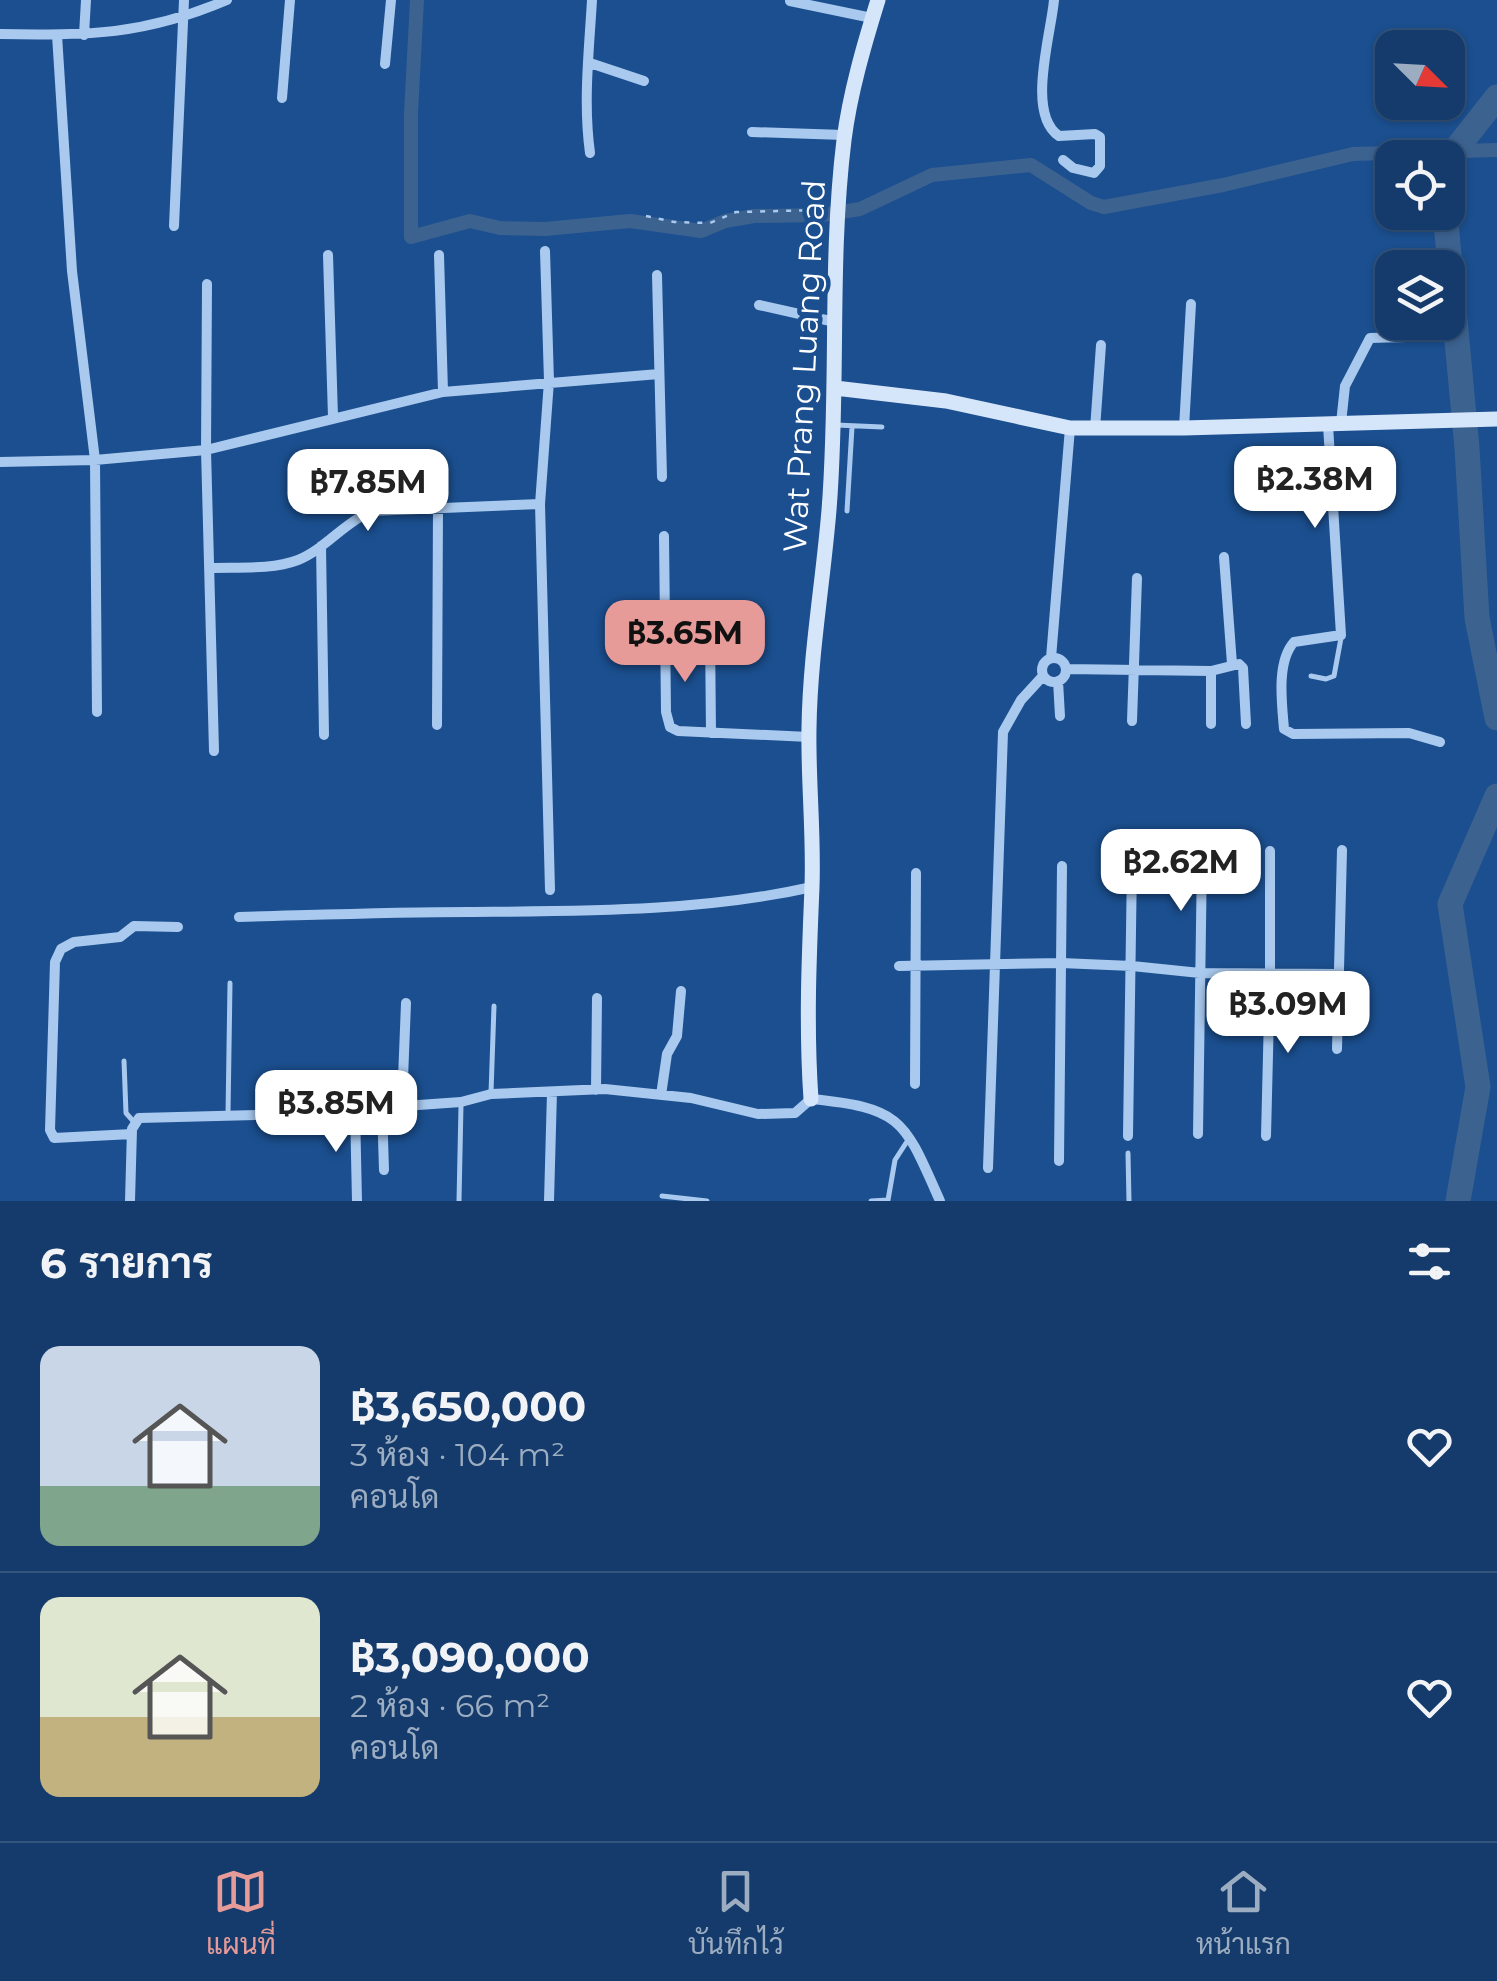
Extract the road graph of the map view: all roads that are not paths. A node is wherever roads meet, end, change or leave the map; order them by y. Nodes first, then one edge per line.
1 (86, 0) edge
2 (184, 0) edge
3 (227, 0) edge
4 (290, 0) edge
5 (391, 0) edge
6 (592, 0) edge
7 (878, 0) edge
8 (1054, 0) edge
9 (790, 1) edge
10 (872, 18) junction
11 (183, 19) junction
12 (0, 34) edge
13 (84, 35) junction
14 (57, 36) junction
15 (590, 63) junction
16 (385, 64) dead end
17 (644, 82) dead end
18 (282, 98) dead end
19 (752, 132) dead end
20 (844, 136) junction
21 (590, 153) dead end
22 (1063, 160) dead end
23 (174, 226) dead end
24 (545, 251) dead end
25 (438, 255) dead end
26 (328, 256) dead end
27 (657, 275) dead end
28 (207, 284) dead end
29 (759, 304) dead end
30 (1191, 304) dead end
31 (835, 322) junction
32 (1375, 338) edge
33 (1101, 345) dead end
34 (658, 374) junction
35 (549, 381) junction
36 (835, 388) junction
37 (443, 392) junction
38 (333, 417) junction
39 (1494, 419) edge
40 (1335, 424) junction
41 (833, 425) junction
42 (852, 427) junction
43 (882, 427) dead end
44 (1070, 428) junction
45 (1095, 428) junction
46 (1184, 428) junction
47 (206, 450) junction
48 (95, 460) junction
49 (0, 462) edge
50 (662, 477) dead end
51 (540, 504) junction
52 (438, 506) junction
53 (847, 511) dead end
54 (664, 536) dead end
55 (320, 546) junction
56 (1224, 556) dead end
57 (210, 568) junction
58 (1137, 578) dead end
59 (710, 631) dead end
60 (1341, 635) junction
61 (1050, 658) junction
62 (1232, 664) junction
63 (1066, 669) junction
64 (1132, 671) junction
65 (1210, 671) junction
66 (1044, 676) junction
67 (1311, 676) dead end
68 (1058, 681) junction
69 (97, 712) dead end
70 (1060, 716) dead end
71 (1132, 722) dead end
72 (437, 724) dead end
73 (1211, 724) dead end
74 (1246, 724) dead end
75 (710, 732) junction
76 (324, 735) dead end
77 (809, 737) junction
78 (1440, 742) dead end
79 (214, 750) dead end
80 (1342, 850) dead end
81 (1270, 851) dead end
82 (1202, 856) dead end
83 (1132, 864) dead end
84 (1062, 866) dead end
85 (916, 873) dead end
86 (812, 886) junction
87 (550, 890) dead end
88 (239, 917) dead end
89 (178, 927) dead end
90 (997, 963) junction
91 (1061, 963) junction
92 (899, 966) dead end
93 (915, 966) junction
94 (1132, 966) junction
95 (1200, 973) junction
96 (1270, 974) junction
97 (1337, 974) junction
98 (230, 984) dead end
99 (681, 991) dead end
100 (598, 998) dead end
101 (406, 1003) dead end
102 (494, 1006) dead end
103 (1336, 1049) dead end
104 (124, 1061) dead end
105 (915, 1084) dead end
106 (596, 1090) junction
107 (552, 1092) junction
108 (491, 1094) junction
109 (661, 1095) junction
110 (811, 1099) junction
111 (461, 1102) junction
112 (402, 1104) junction
113 (382, 1106) junction
114 (355, 1109) junction
115 (228, 1117) junction
116 (133, 1128) junction
117 (1198, 1134) dead end
118 (1128, 1136) dead end
119 (1266, 1136) dead end
120 (910, 1138) junction
121 (1128, 1153) dead end
122 (1059, 1162) dead end
123 (988, 1168) dead end
124 (384, 1170) dead end
125 (662, 1196) dead end
126 (130, 1201) edge
127 (357, 1201) edge
128 (458, 1201) edge
129 (549, 1201) edge
130 (707, 1201) edge
131 (872, 1201) edge
132 (888, 1201) edge
133 (940, 1201) edge
134 (1128, 1201) edge

1 - 13 street
2 - 11 street
3 - 11 street
4 - 18 street
5 - 16 street
6 - 15 street
7 - 10 street, Wat Prang Luang Road
8 - 22 street
9 - 10 street
10 - 20 street, Wat Prang Luang Road
11 - 13 street
11 - 23 street
12 - 14 street
13 - 14 street
14 - 48 street
15 - 17 street
15 - 21 street
19 - 20 street
20 - 31 street, Wat Prang Luang Road
24 - 35 street
25 - 37 street
26 - 38 street
27 - 34 street
28 - 47 street
29 - 31 street
30 - 46 street
31 - 36 street, Wat Prang Luang Road
32 - 40 street
33 - 45 street
34 - 35 street
34 - 50 street
35 - 37 street
35 - 51 street
36 - 41 street, Wat Prang Luang Road
36 - 44 street
37 - 38 street
38 - 47 street
39 - 40 street
40 - 46 street
40 - 60 street
41 - 42 lane
41 - 77 street, Wat Prang Luang Road
42 - 43 lane
42 - 53 lane
44 - 45 street
44 - 61 street
45 - 46 street
47 - 48 street
47 - 57 street
48 - 49 street
48 - 69 street
51 - 52 street
51 - 87 street
52 - 55 street
52 - 72 street
54 - 75 street
55 - 57 street
55 - 76 street
56 - 62 street
57 - 79 street
58 - 64 street
59 - 75 street
60 - 67 lane
60 - 78 street
61 - 63 street
61 - 66 street
62 - 65 street
62 - 74 street
63 - 64 street
63 - 68 street
64 - 65 street
64 - 71 street
65 - 73 street
66 - 68 street
66 - 90 street
68 - 70 street
75 - 77 street
77 - 86 street, Wat Prang Luang Road
80 - 97 street
81 - 96 street
82 - 95 street
83 - 94 street
84 - 91 street
85 - 93 street
86 - 88 street
86 - 110 street, Wat Prang Luang Road
89 - 116 street
90 - 91 street
90 - 93 street
90 - 123 street
91 - 94 street
91 - 122 street
92 - 93 street
93 - 105 street
94 - 95 street
94 - 118 street
95 - 96 street
95 - 117 street
96 - 97 street
96 - 119 street
97 - 103 street
98 - 115 lane
99 - 109 street
100 - 106 street
101 - 112 street
102 - 108 lane
104 - 116 lane
106 - 107 street
106 - 109 street
107 - 108 street
107 - 129 street
108 - 111 street
109 - 110 street
110 - 120 street
111 - 112 street
111 - 128 lane
112 - 113 street
113 - 114 street
113 - 124 street
114 - 115 street
114 - 127 street
115 - 116 street
116 - 126 street
120 - 132 lane
120 - 133 street
121 - 134 lane
125 - 130 lane
131 - 132 lane

